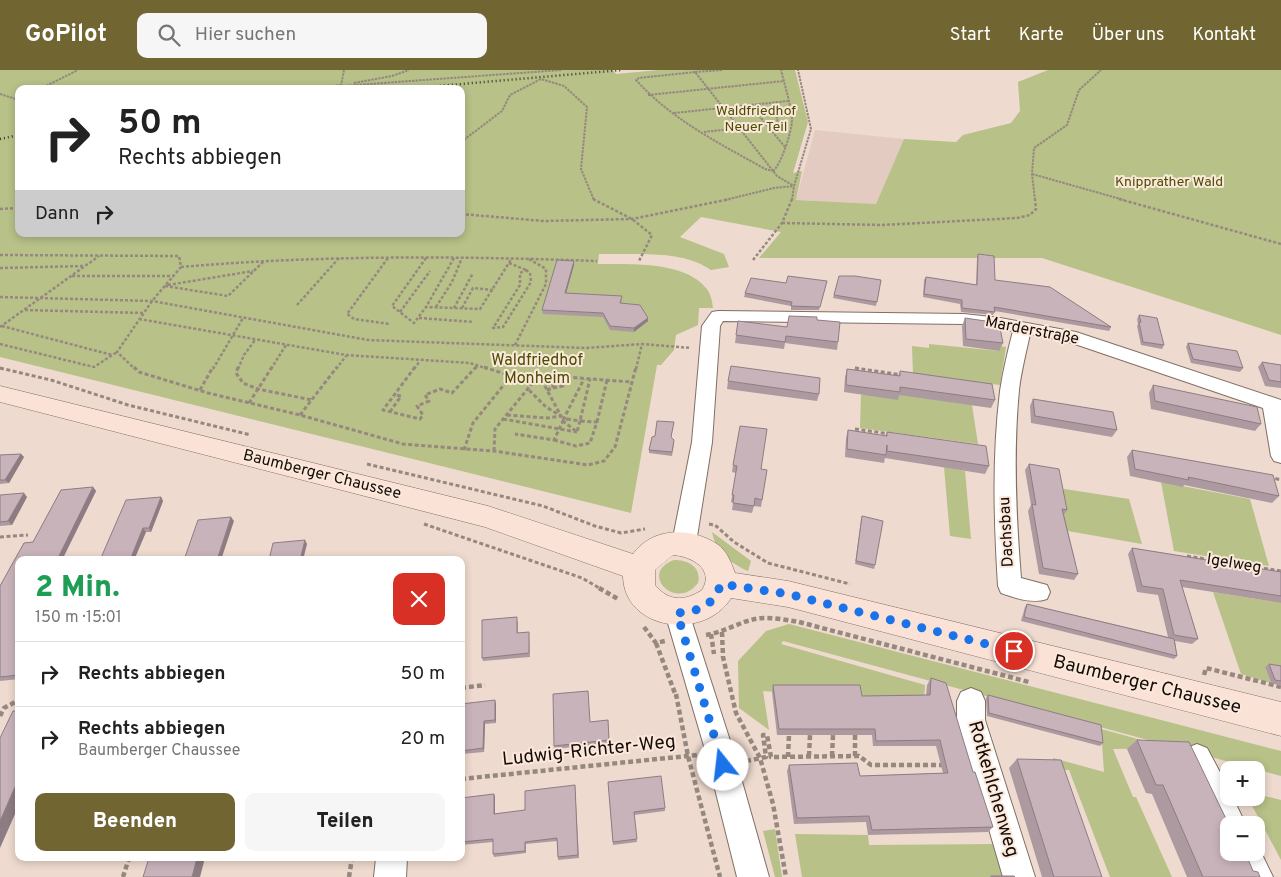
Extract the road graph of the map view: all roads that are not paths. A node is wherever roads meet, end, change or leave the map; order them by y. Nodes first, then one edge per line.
1 (1022, 327) junction
2 (0, 394) edge
3 (1276, 406) edge
4 (1281, 456) edge
5 (684, 543) junction
6 (640, 569) junction
7 (721, 584) junction
8 (1038, 592) dead end
9 (677, 613) junction
10 (971, 701) dead end
11 (1281, 719) edge
12 (1197, 758) edge
13 (1226, 816) edge
14 (392, 861) edge
15 (1249, 861) edge
16 (390, 877) edge
17 (753, 877) edge
18 (1019, 877) edge
19 (1257, 877) edge

1 - 3 street, Marderstraße
1 - 5 street, Marderstraße
1 - 8 street, Dachsbau
2 - 6 street, Baumberger Chaussee
3 - 4 street
5 - 6 street
5 - 7 street
6 - 9 street
7 - 9 street
7 - 11 street, Baumberger Chaussee
9 - 17 street
10 - 18 street, Rotkehlchenweg
12 - 13 street
14 - 16 street
15 - 19 street

